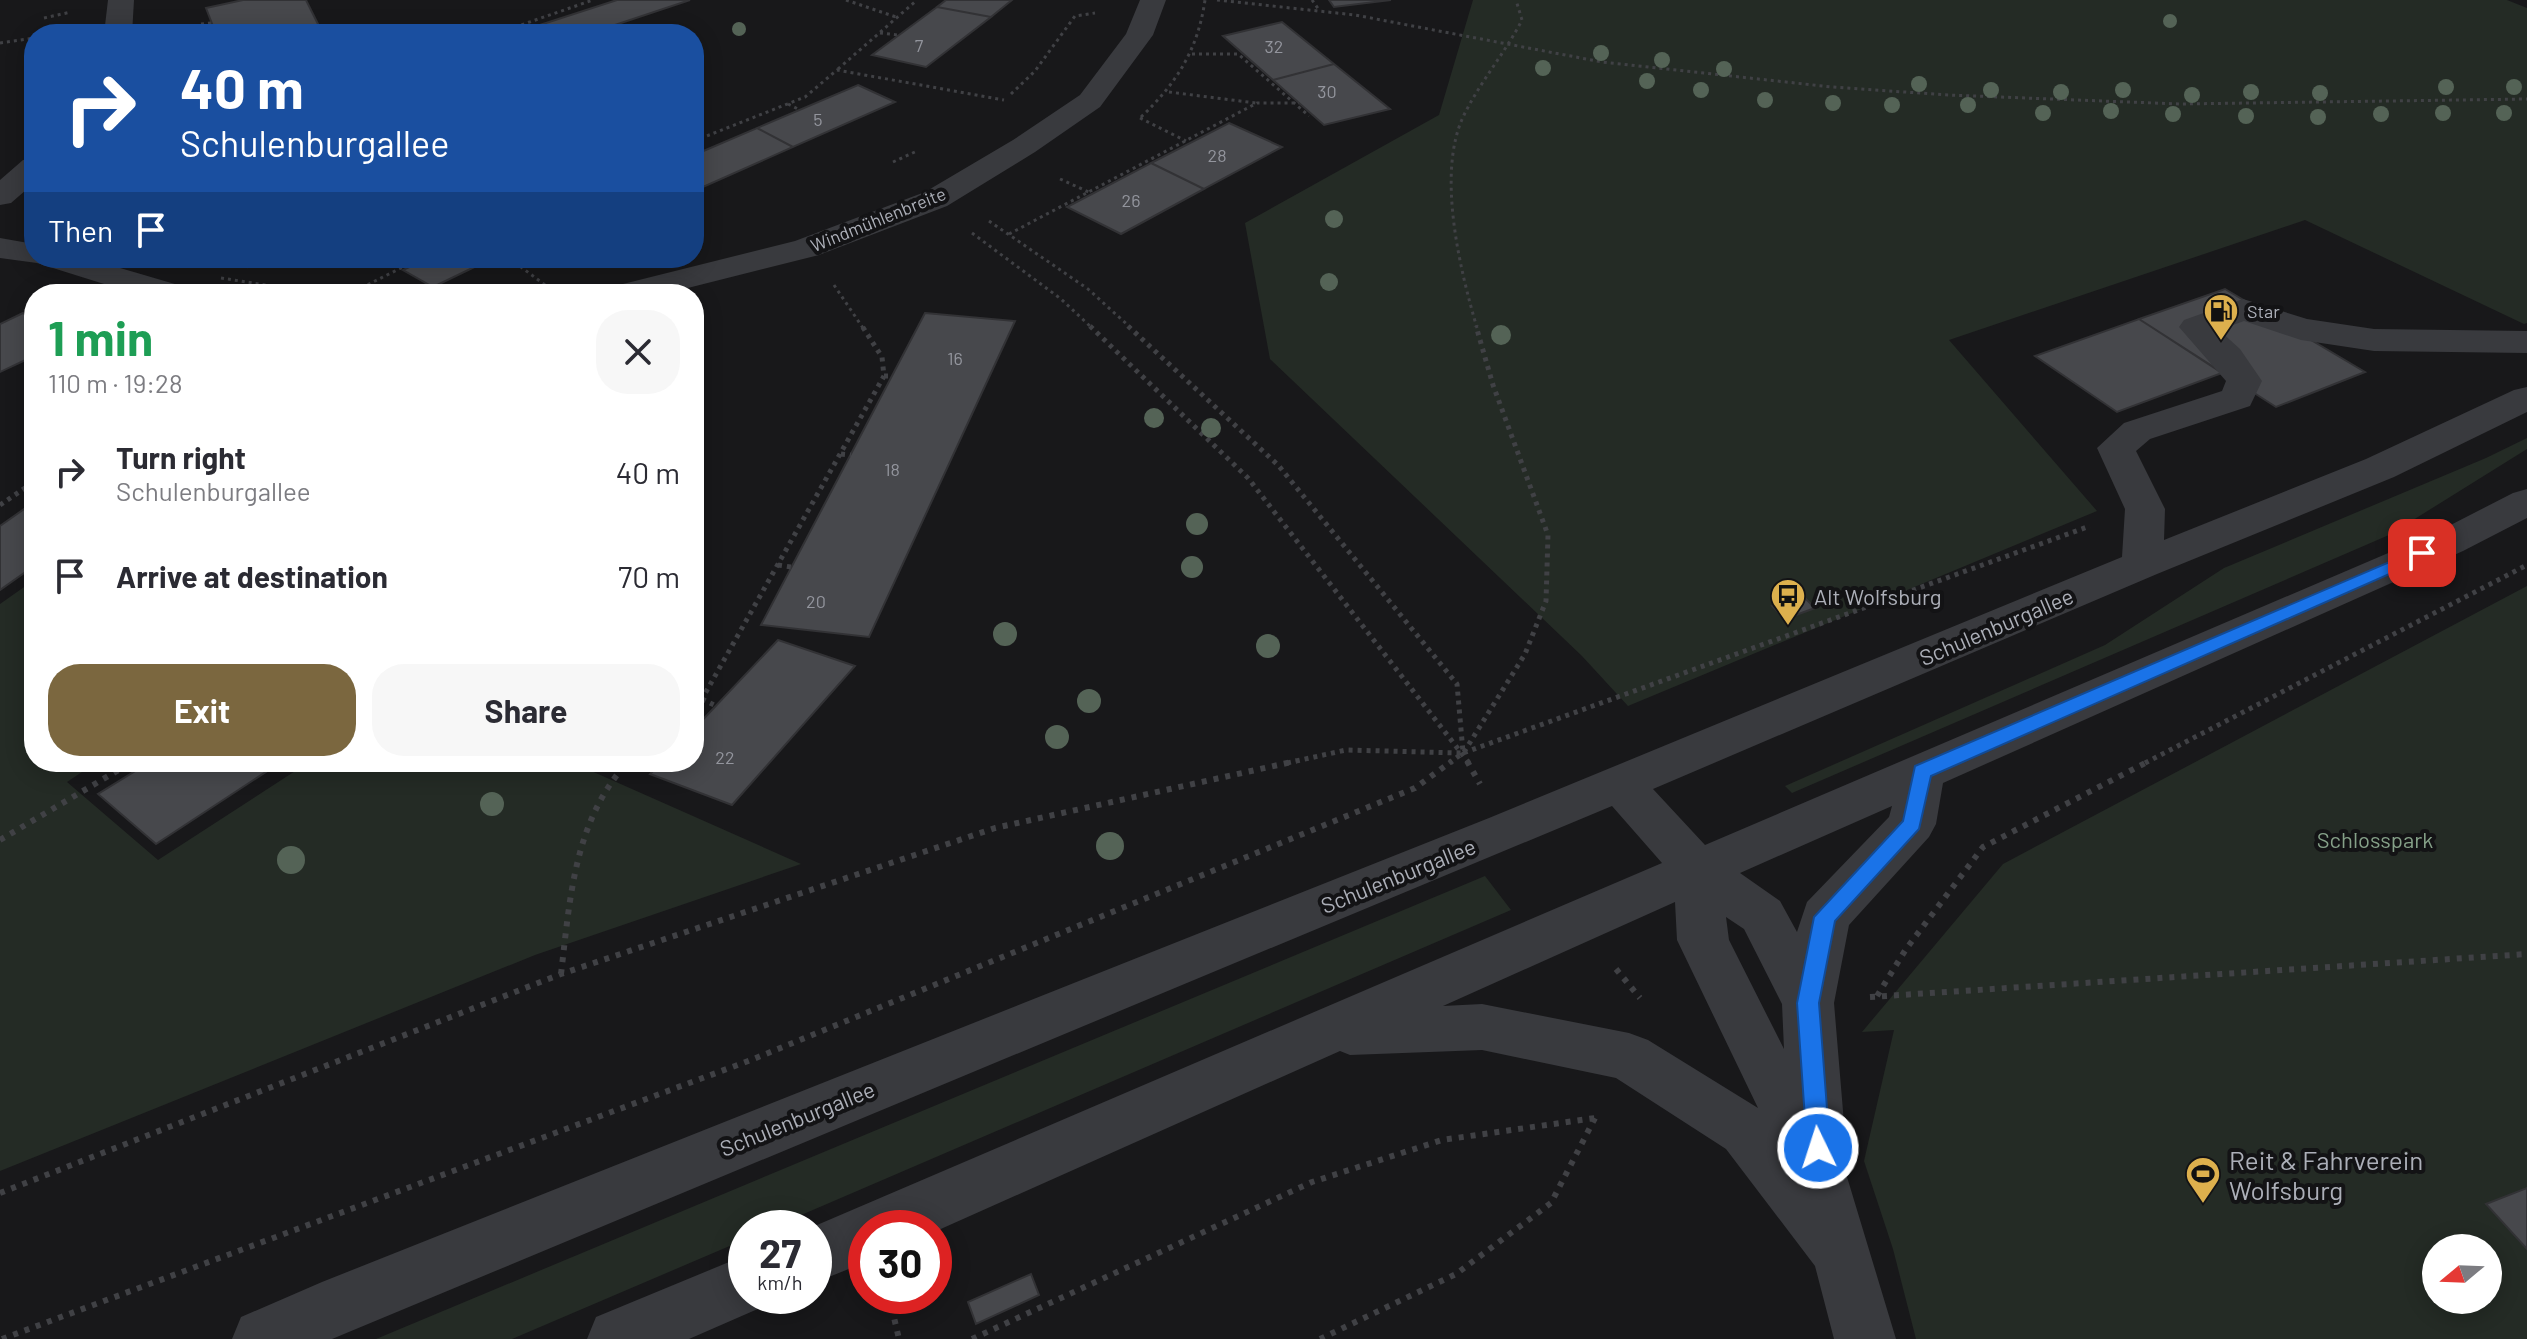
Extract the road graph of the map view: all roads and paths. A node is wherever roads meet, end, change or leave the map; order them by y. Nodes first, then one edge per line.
1 (121, 0) edge
2 (593, 0) edge
3 (846, 0) edge
4 (917, 0) edge
5 (1153, 0) edge
6 (1217, 0) edge
7 (1312, 0) edge
8 (1516, 0) edge
9 (1320, 11) junction
10 (1103, 12) dead end
11 (553, 14) junction
12 (897, 17) junction
13 (562, 18) dead end
14 (212, 23) dead end
15 (119, 24) edge
16 (201, 24) dead end
17 (522, 24) edge
18 (879, 33) junction
19 (898, 35) dead end
20 (24, 39) edge
21 (0, 43) edge
22 (1508, 47) junction
23 (1192, 54) dead end
24 (837, 70) junction
25 (1169, 92) dead end
26 (2527, 99) edge
27 (1004, 100) junction
28 (1257, 103) junction
29 (1297, 103) junction
30 (788, 104) junction
31 (992, 108) dead end
32 (800, 110) dead end
33 (1309, 116) dead end
34 (1140, 118) dead end
35 (704, 137) edge
36 (1188, 142) junction
37 (917, 151) dead end
38 (889, 164) dead end
39 (24, 176) edge
40 (1058, 178) dead end
41 (1090, 193) junction
42 (0, 196) edge
43 (936, 199) junction
44 (1009, 234) junction
45 (0, 248) edge
46 (24, 252) edge
47 (84, 268) edge
48 (401, 268) edge
49 (523, 268) edge
50 (209, 276) dead end
51 (139, 284) edge
52 (260, 284) edge
53 (369, 284) edge
54 (544, 284) edge
55 (663, 284) edge
56 (834, 284) dead end
57 (2527, 342) edge
58 (884, 376) junction
59 (892, 376) dead end
60 (2527, 398) edge
61 (841, 454) junction
62 (851, 455) dead end
63 (24, 489) edge
64 (2527, 502) edge
65 (0, 505) edge
66 (2145, 509) junction
67 (2142, 564) junction
68 (778, 565) junction
69 (2527, 565) edge
70 (791, 567) dead end
71 (704, 695) edge
72 (704, 700) edge
73 (716, 706) dead end
74 (1463, 753) junction
75 (115, 772) edge
76 (617, 772) edge
77 (1922, 772) junction
78 (1619, 783) junction
79 (0, 840) edge
80 (1697, 869) junction
81 (2527, 954) edge
82 (561, 974) junction
83 (1808, 1003) junction
84 (1328, 1032) junction
85 (1820, 1177) junction
86 (0, 1193) edge
87 (919, 1210) edge
88 (1843, 1255) junction
89 (728, 1292) edge
90 (893, 1314) edge
91 (2, 1339) edge
92 (263, 1339) edge
93 (618, 1339) edge
94 (899, 1339) edge
95 (972, 1339) edge
96 (1320, 1339) edge
97 (1865, 1339) edge

1 - 15 street
2 - 11 path
3 - 12 path
4 - 12 path
5 - 43 street, Windmühlenbreite
6 - 9 path
7 - 9 path
8 - 22 path
9 - 22 path
10 - 27 path
11 - 13 path
11 - 17 path
12 - 18 path
14 - 16 path
18 - 19 path
18 - 24 path
20 - 21 path
22 - 26 path
22 - 74 path
23 - 29 path
24 - 27 path
24 - 30 path
25 - 28 path
27 - 31 path
28 - 29 path
28 - 36 path
29 - 33 path
30 - 32 path
30 - 35 path
34 - 36 path
36 - 41 path
37 - 38 path
39 - 42 street
40 - 41 path
41 - 44 path
43 - 44 path
43 - 55 street, Windmühlenbreite
43 - 74 path
44 - 74 path
45 - 46 street
47 - 51 street
48 - 53 path
49 - 54 path
50 - 52 path
56 - 58 path
57 - 66 street
58 - 59 path
58 - 61 path
60 - 67 street, Schulenburgallee
61 - 62 path
61 - 68 path
63 - 65 path
64 - 77 street
66 - 67 street
66 - 74 path
67 - 78 street, Schulenburgallee
68 - 70 path
68 - 71 path
69 - 81 path
72 - 73 path
74 - 82 path
74 - 91 path
75 - 79 path
76 - 82 path
77 - 80 street
77 - 83 street
78 - 80 street
78 - 92 street, Schulenburgallee
80 - 83 street
80 - 84 street
80 - 85 street
82 - 86 path
83 - 85 street
84 - 87 street
84 - 88 street
85 - 88 street
88 - 97 street
89 - 93 street
90 - 94 path
95 - 96 path

